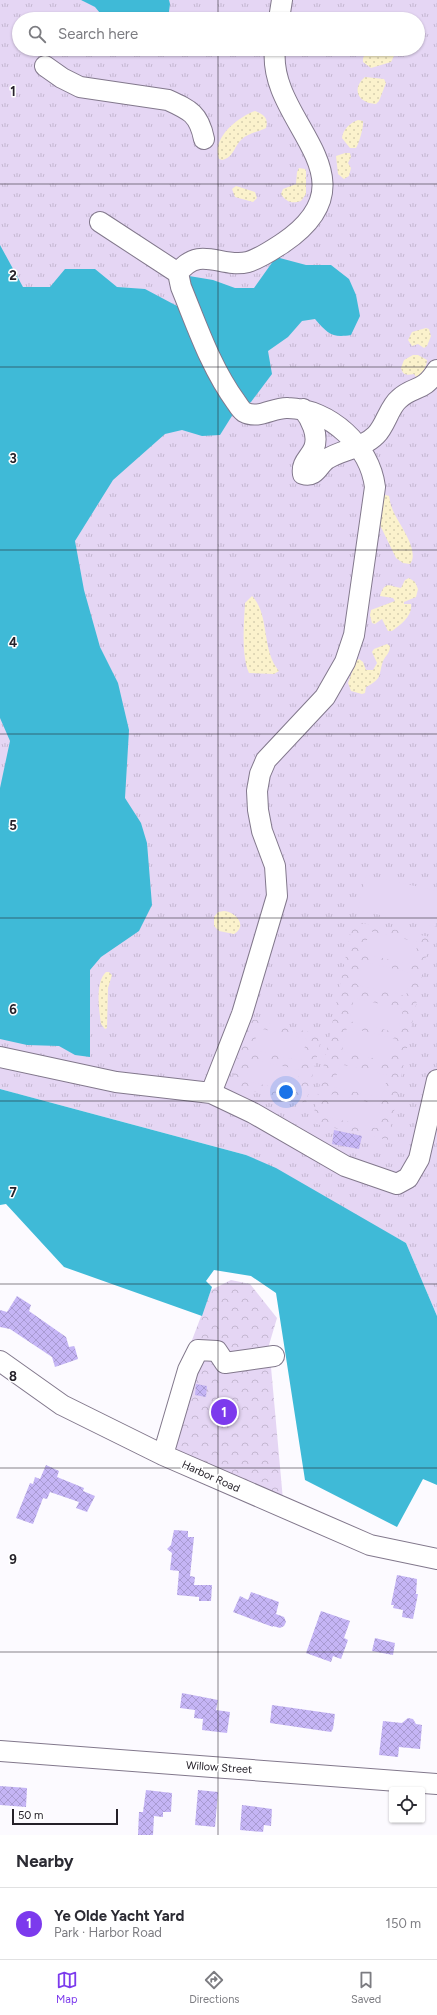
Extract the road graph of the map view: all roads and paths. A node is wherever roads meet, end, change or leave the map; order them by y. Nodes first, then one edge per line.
1 (282, 0) edge
2 (280, 12) edge
3 (275, 56) edge
4 (45, 66) dead end
5 (204, 139) dead end
6 (100, 222) dead end
7 (180, 280) junction
8 (437, 370) edge
9 (303, 409) junction
10 (360, 447) junction
11 (0, 1057) edge
12 (437, 1080) edge
13 (211, 1093) junction
14 (274, 1356) dead end
15 (0, 1361) edge
16 (163, 1455) junction
17 (437, 1559) edge
18 (0, 1751) edge
19 (437, 1784) edge

1 - 2 street
3 - 7 street
4 - 5 street
6 - 7 street
7 - 9 street
8 - 10 street
9 - 10 street
9 - 10 street
10 - 13 street
11 - 13 street
12 - 13 street
14 - 16 street
15 - 16 street, Harbor Road
16 - 17 street, Harbor Road
18 - 19 street, Willow Street

